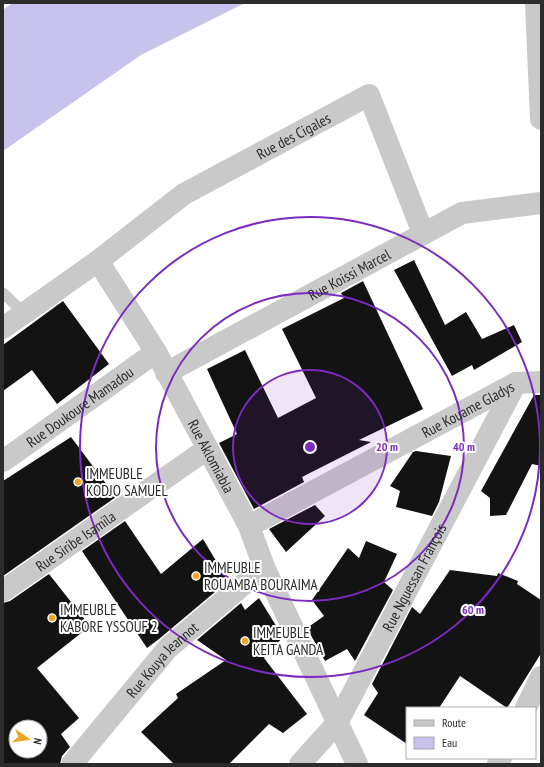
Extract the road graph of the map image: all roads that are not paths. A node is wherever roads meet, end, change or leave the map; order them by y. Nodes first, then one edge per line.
1 (536, 3) edge
2 (541, 119) edge
3 (541, 204) edge
4 (423, 233) junction
5 (98, 261) junction
6 (3, 293) edge
7 (24, 312) junction
8 (3, 328) edge
9 (156, 352) junction
10 (166, 373) junction
11 (541, 382) edge
12 (516, 383) junction
13 (207, 449) junction
14 (3, 461) edge
15 (249, 526) junction
16 (264, 567) junction
17 (3, 591) edge
18 (541, 677) edge
19 (526, 707) edge
20 (337, 723) junction
21 (72, 764) edge
22 (300, 764) edge
23 (357, 764) edge

1 - 2 street
3 - 4 street, Rue Koissi Marcel
4 - 5 street, Rue des Cigales
4 - 10 street, Rue Koissi Marcel
5 - 7 street
5 - 9 street, Rue Aklomiabla
6 - 7 lane
7 - 8 street
9 - 10 street, Rue Aklomiabla
9 - 14 street, Rue Doukoure Mamadou
10 - 13 street, Rue Aklomiabla
11 - 12 street, Rue Kouame Gladys
12 - 15 street, Rue Kouame Gladys
12 - 20 street, Rue Nguessan François
13 - 15 street, Rue Aklomiabla
13 - 17 street, Rue Siribe Isamïla
15 - 16 street, Rue Aklomiabla
16 - 20 street, Rue Aklomiabla
16 - 21 street, Rue Kouya Jeannot
18 - 19 street
20 - 22 street, Rue Nguessan François
20 - 23 street, Rue Aklomiabla

